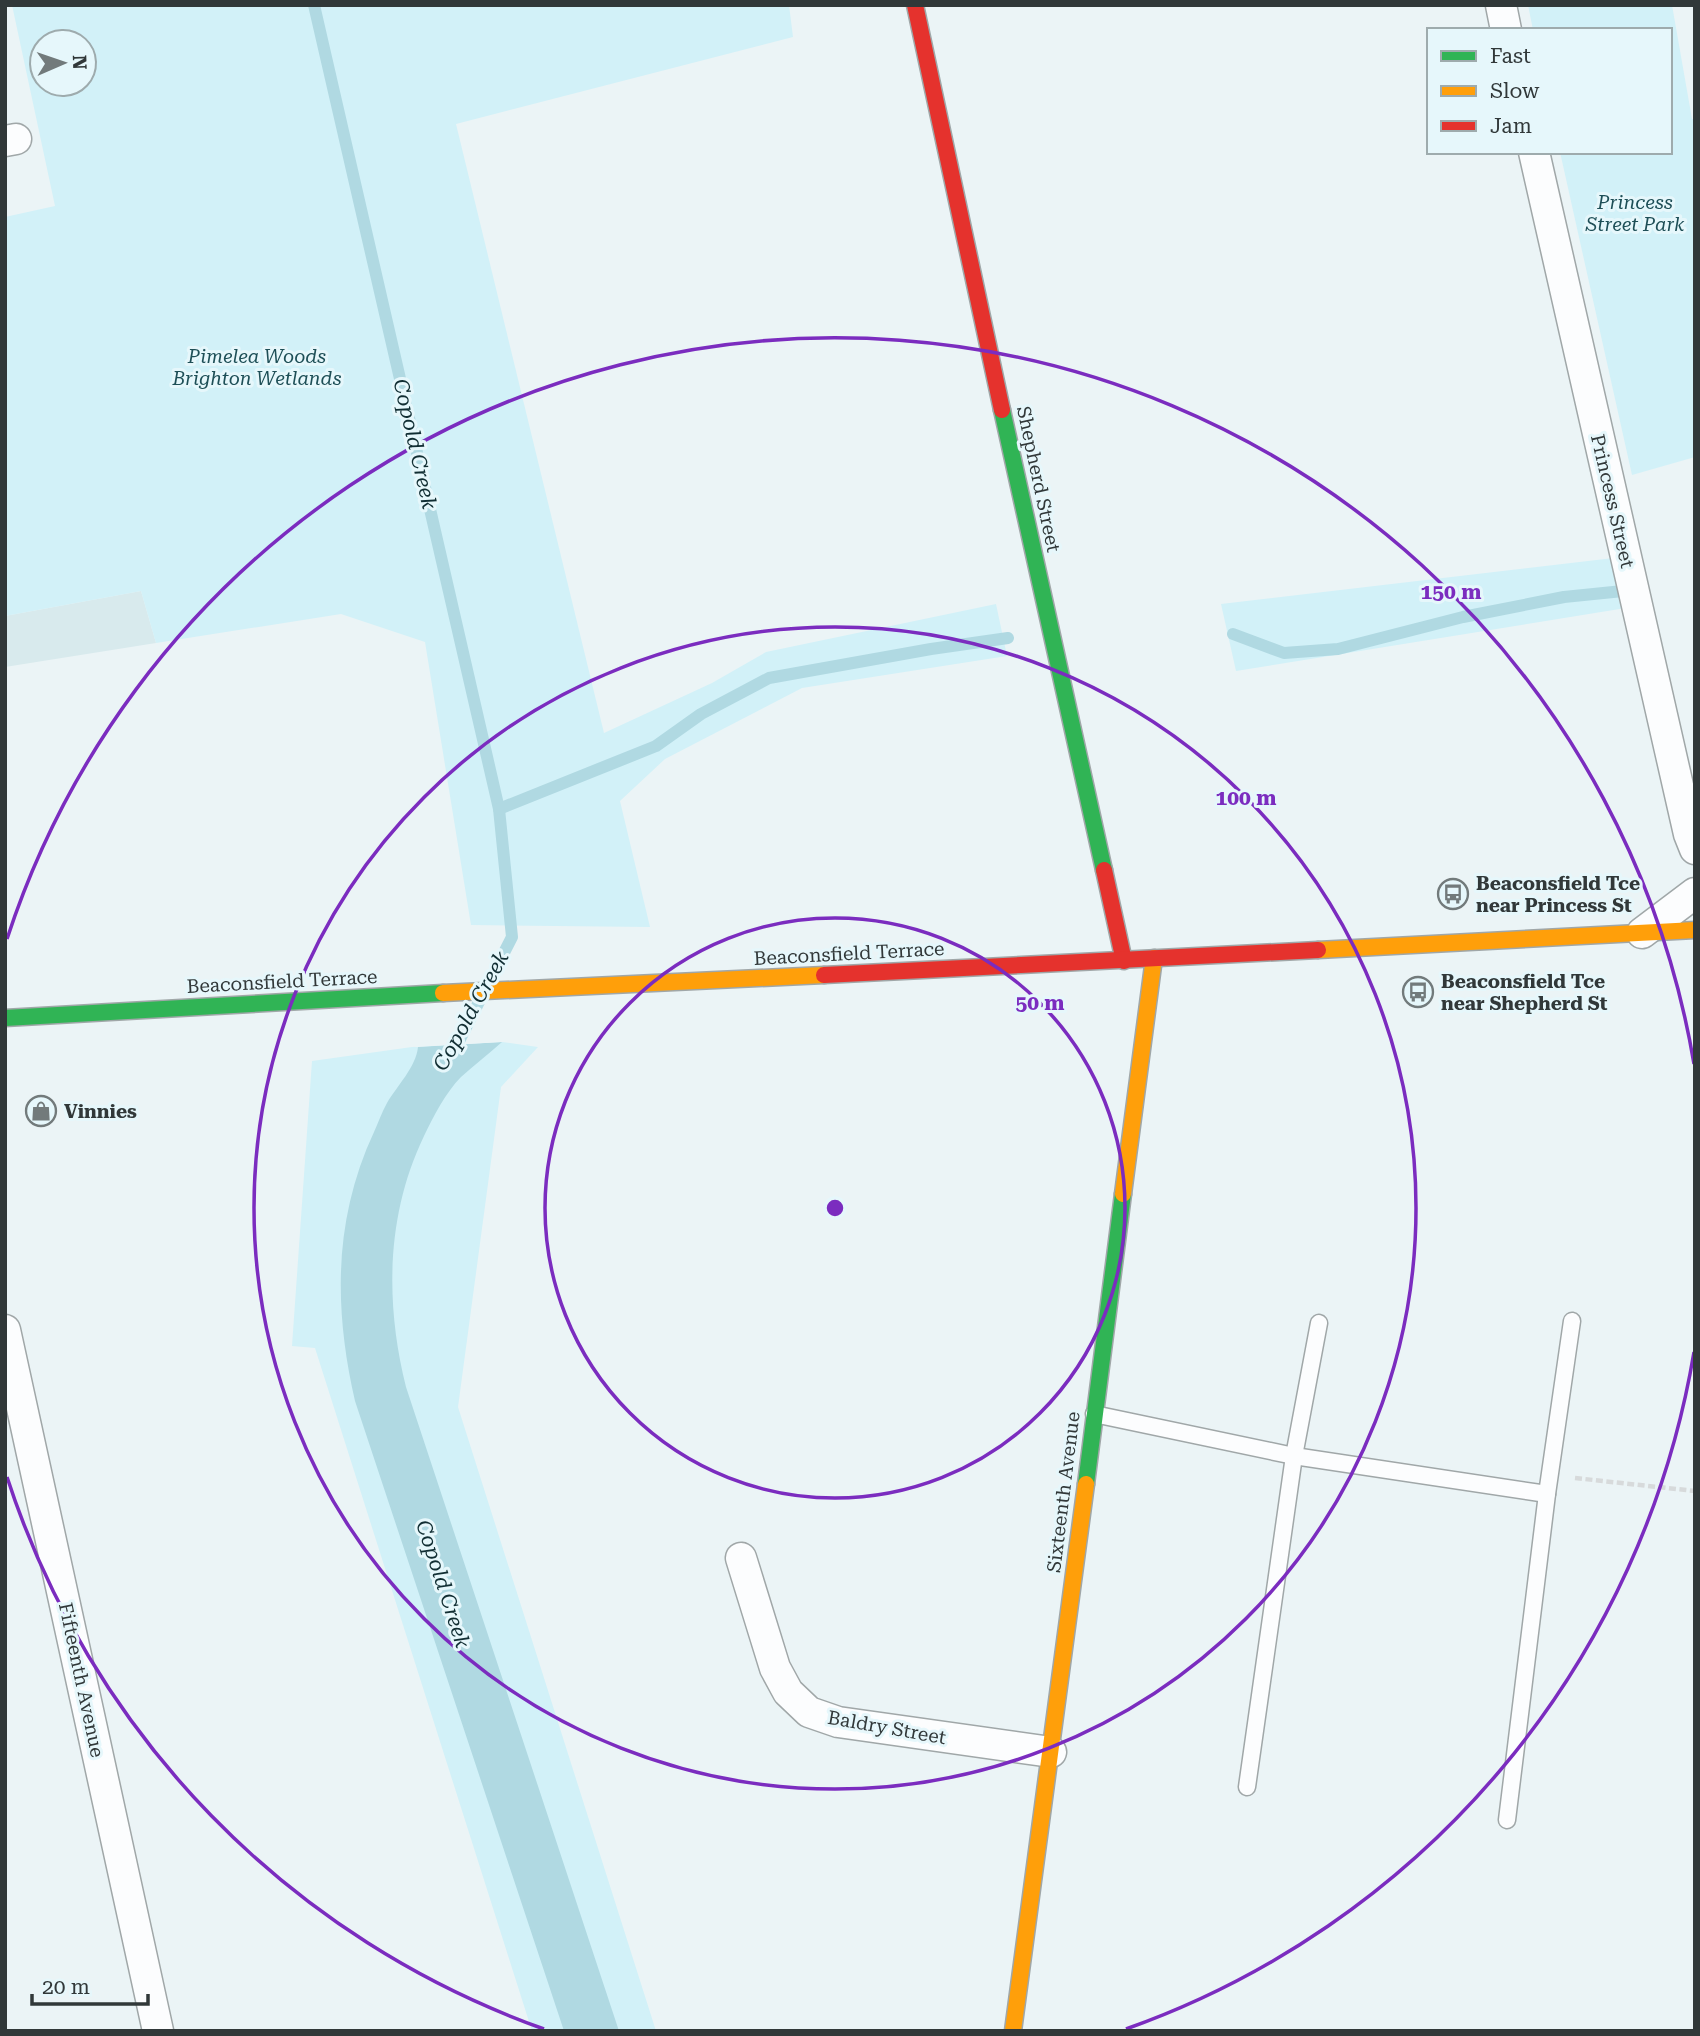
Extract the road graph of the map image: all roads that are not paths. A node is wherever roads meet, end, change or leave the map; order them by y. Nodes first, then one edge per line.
1 (915, 5) edge
2 (1501, 5) edge
3 (1506, 28) edge
4 (1534, 154) edge
5 (1695, 849) edge
6 (1695, 893) edge
7 (1695, 930) edge
8 (1642, 933) junction
9 (1154, 958) junction
10 (1124, 961) junction
11 (5, 1018) edge
12 (1572, 1321) dead end
13 (1319, 1323) dead end
14 (5, 1330) edge
15 (1094, 1414) junction
16 (1294, 1456) junction
17 (1547, 1494) junction
18 (741, 1558) dead end
19 (1051, 1752) junction
20 (1247, 1787) dead end
21 (1507, 1820) dead end
22 (158, 2031) edge
23 (1013, 2031) edge

1 - 10 street, Shepherd Street
2 - 3 street
4 - 5 street, Princess Street
6 - 8 street
7 - 8 street, Beaconsfield Terrace
8 - 9 street, Beaconsfield Terrace
9 - 10 street, Beaconsfield Terrace
9 - 15 street, Sixteenth Avenue
10 - 11 street, Beaconsfield Terrace
12 - 17 lane
13 - 16 lane
14 - 22 street, Fifteenth Avenue
15 - 16 lane
15 - 19 street, Sixteenth Avenue
16 - 17 lane
16 - 20 lane
17 - 21 lane
18 - 19 street, Baldry Street
19 - 23 street, Sixteenth Avenue

